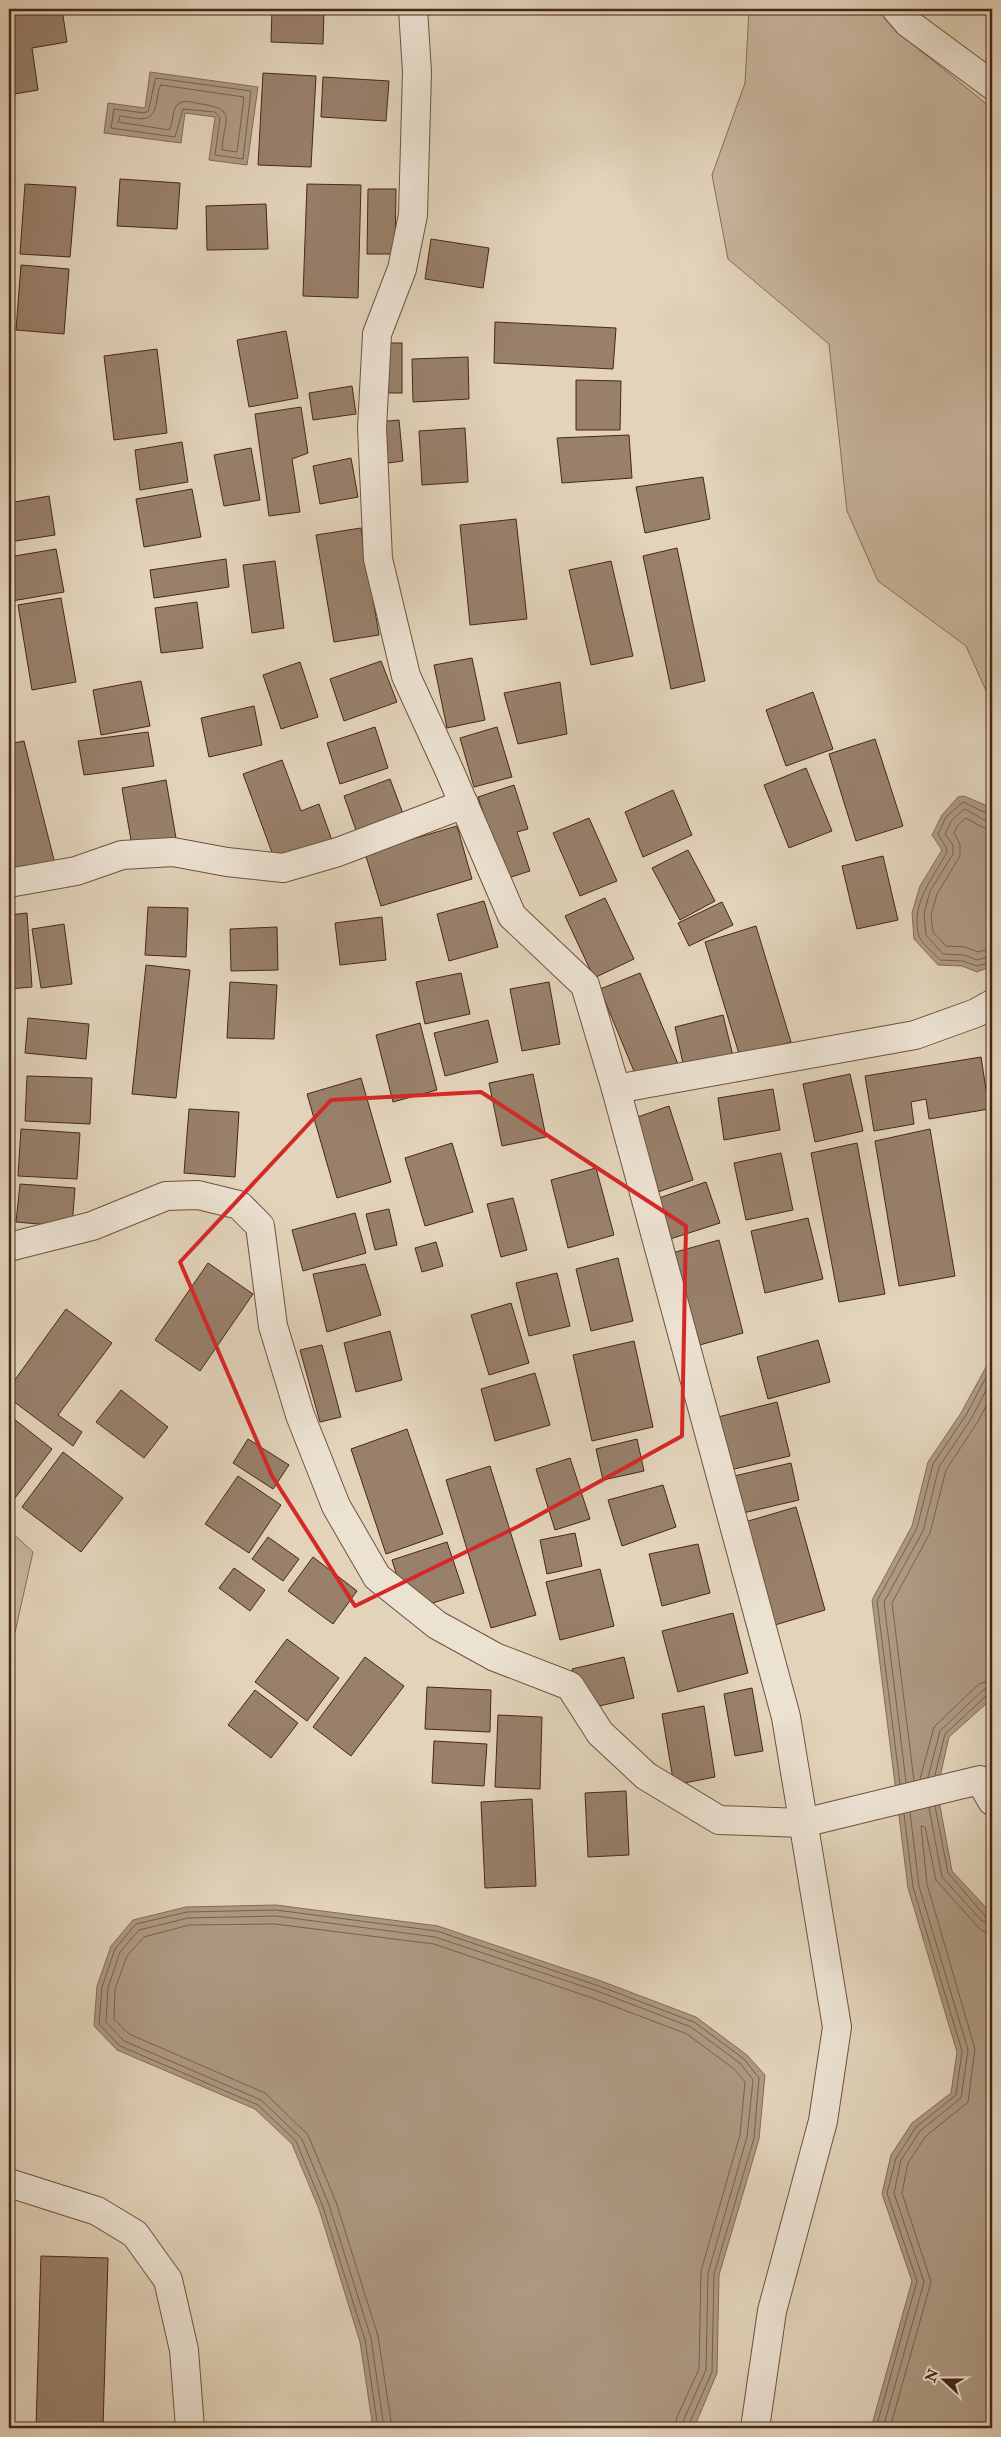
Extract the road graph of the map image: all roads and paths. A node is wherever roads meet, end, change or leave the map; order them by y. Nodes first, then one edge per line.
1 (413, 9) edge
2 (896, 9) edge
3 (992, 85) edge
4 (464, 804) junction
5 (9, 883) edge
6 (992, 1004) edge
7 (616, 1089) junction
8 (9, 1247) edge
9 (992, 1801) edge
10 (803, 1822) junction
11 (9, 2183) edge
12 (190, 2428) edge
13 (755, 2428) edge

1 - 4 street
2 - 3 street
4 - 5 street
4 - 7 street
6 - 7 street
7 - 10 street
8 - 10 street
9 - 10 street
10 - 13 street
11 - 12 street

